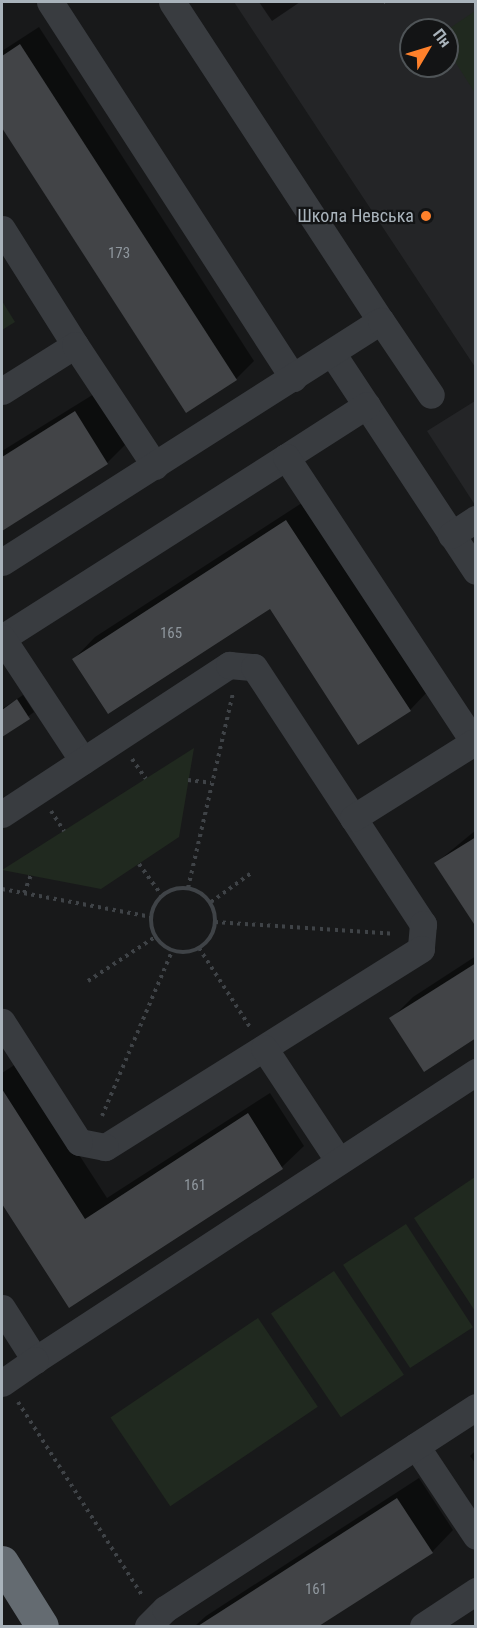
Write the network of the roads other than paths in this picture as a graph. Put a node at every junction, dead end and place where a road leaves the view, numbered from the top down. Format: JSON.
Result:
{"nodes":[{"id":1,"x":50,"y":2,"type":"edge"},
{"id":2,"x":172,"y":2,"type":"edge"},
{"id":3,"x":2,"y":229,"type":"edge"},
{"id":4,"x":381,"y":321,"type":"junction"},
{"id":5,"x":75,"y":345,"type":"junction"},
{"id":6,"x":332,"y":353,"type":"junction"},
{"id":7,"x":293,"y":378,"type":"junction"},
{"id":8,"x":2,"y":391,"type":"edge"},
{"id":9,"x":431,"y":395,"type":"dead end"},
{"id":10,"x":367,"y":405,"type":"junction"},
{"id":11,"x":286,"y":457,"type":"junction"},
{"id":12,"x":155,"y":466,"type":"junction"},
{"id":13,"x":476,"y":519,"type":"edge"},
{"id":14,"x":452,"y":535,"type":"junction"},
{"id":15,"x":2,"y":562,"type":"edge"},
{"id":16,"x":476,"y":571,"type":"edge"},
{"id":17,"x":2,"y":638,"type":"edge"},
{"id":18,"x":475,"y":743,"type":"edge"},
{"id":19,"x":83,"y":761,"type":"junction"},
{"id":20,"x":2,"y":814,"type":"edge"},
{"id":21,"x":353,"y":818,"type":"junction"},
{"id":22,"x":2,"y":1022,"type":"edge"},
{"id":23,"x":264,"y":1048,"type":"junction"},
{"id":24,"x":476,"y":1072,"type":"edge"},
{"id":25,"x":338,"y":1160,"type":"junction"},
{"id":26,"x":2,"y":1308,"type":"edge"},
{"id":27,"x":35,"y":1360,"type":"junction"},
{"id":28,"x":3,"y":1382,"type":"edge"},
{"id":29,"x":476,"y":1407,"type":"edge"},
{"id":30,"x":416,"y":1446,"type":"junction"},
{"id":31,"x":476,"y":1536,"type":"edge"},
{"id":32,"x":2,"y":1562,"type":"edge"},
{"id":33,"x":476,"y":1591,"type":"edge"},
{"id":34,"x":152,"y":1622,"type":"edge"},
{"id":35,"x":42,"y":1626,"type":"edge"},
{"id":36,"x":423,"y":1626,"type":"edge"}],
"edges":[{"from":1,"to":7,"type":"lane"},
{"from":2,"to":4,"type":"lane"},
{"from":3,"to":5,"type":"lane"},
{"from":4,"to":6,"type":"lane"},
{"from":4,"to":9,"type":"lane"},
{"from":5,"to":8,"type":"lane"},
{"from":5,"to":12,"type":"lane"},
{"from":6,"to":7,"type":"lane"},
{"from":6,"to":10,"type":"lane"},
{"from":7,"to":12,"type":"lane"},
{"from":10,"to":11,"type":"lane"},
{"from":10,"to":14,"type":"lane"},
{"from":11,"to":17,"type":"lane"},
{"from":11,"to":18,"type":"lane"},
{"from":12,"to":15,"type":"lane"},
{"from":13,"to":14,"type":"lane"},
{"from":14,"to":16,"type":"lane"},
{"from":17,"to":19,"type":"lane"},
{"from":18,"to":21,"type":"lane"},
{"from":19,"to":20,"type":"lane"},
{"from":19,"to":21,"type":"lane"},
{"from":21,"to":23,"type":"lane"},
{"from":22,"to":23,"type":"lane"},
{"from":23,"to":25,"type":"lane"},
{"from":24,"to":25,"type":"lane"},
{"from":25,"to":27,"type":"lane"},
{"from":26,"to":27,"type":"lane"},
{"from":27,"to":28,"type":"lane"},
{"from":29,"to":30,"type":"lane"},
{"from":30,"to":31,"type":"lane"},
{"from":30,"to":34,"type":"lane"},
{"from":32,"to":35,"type":"highway"},
{"from":33,"to":36,"type":"lane"}]}
